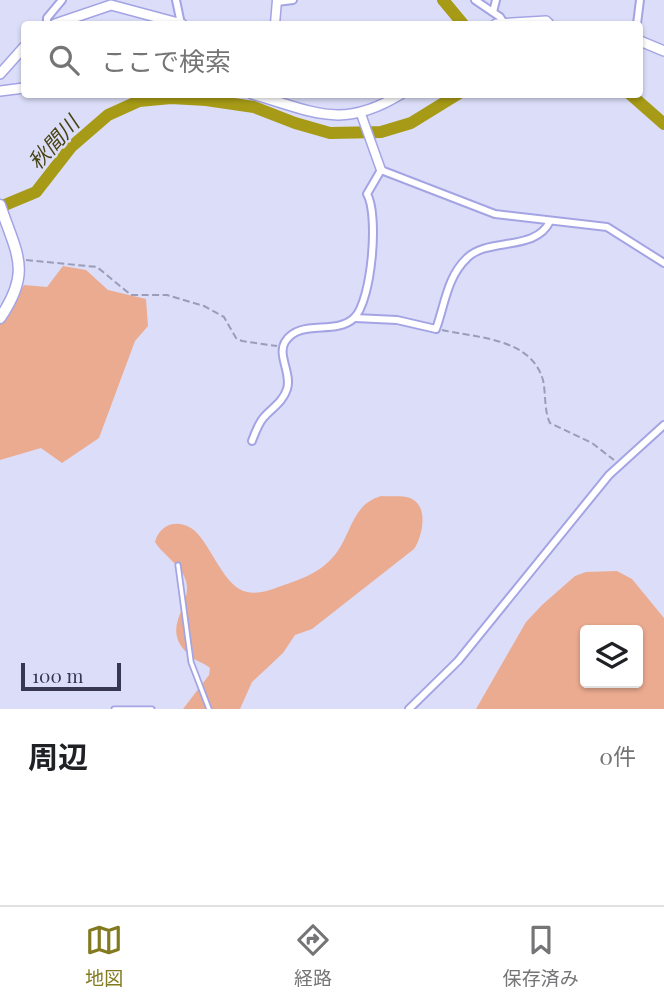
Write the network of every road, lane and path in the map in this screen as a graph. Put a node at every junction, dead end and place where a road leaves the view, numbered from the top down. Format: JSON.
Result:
{"nodes":[{"id":1,"x":62,"y":0,"type":"edge"},
{"id":2,"x":176,"y":0,"type":"edge"},
{"id":3,"x":293,"y":0,"type":"edge"},
{"id":4,"x":475,"y":0,"type":"edge"},
{"id":5,"x":496,"y":0,"type":"edge"},
{"id":6,"x":640,"y":0,"type":"edge"},
{"id":7,"x":277,"y":1,"type":"edge"},
{"id":8,"x":493,"y":12,"type":"junction"},
{"id":9,"x":47,"y":21,"type":"edge"},
{"id":10,"x":64,"y":21,"type":"edge"},
{"id":11,"x":171,"y":21,"type":"edge"},
{"id":12,"x":181,"y":21,"type":"edge"},
{"id":13,"x":275,"y":21,"type":"edge"},
{"id":14,"x":498,"y":21,"type":"edge"},
{"id":15,"x":637,"y":21,"type":"edge"},
{"id":16,"x":643,"y":43,"type":"edge"},
{"id":17,"x":21,"y":50,"type":"edge"},
{"id":18,"x":664,"y":51,"type":"edge"},
{"id":19,"x":0,"y":74,"type":"edge"},
{"id":20,"x":21,"y":88,"type":"edge"},
{"id":21,"x":0,"y":91,"type":"edge"},
{"id":22,"x":266,"y":98,"type":"edge"},
{"id":23,"x":395,"y":98,"type":"edge"},
{"id":24,"x":363,"y":119,"type":"junction"},
{"id":25,"x":381,"y":170,"type":"junction"},
{"id":26,"x":0,"y":205,"type":"edge"},
{"id":27,"x":550,"y":221,"type":"junction"},
{"id":28,"x":18,"y":258,"type":"junction"},
{"id":29,"x":664,"y":263,"type":"edge"},
{"id":30,"x":0,"y":318,"type":"edge"},
{"id":31,"x":355,"y":318,"type":"junction"},
{"id":32,"x":436,"y":328,"type":"junction"},
{"id":33,"x":283,"y":348,"type":"junction"},
{"id":34,"x":664,"y":425,"type":"edge"},
{"id":35,"x":252,"y":441,"type":"dead end"},
{"id":36,"x":618,"y":467,"type":"junction"},
{"id":37,"x":178,"y":565,"type":"dead end"},
{"id":38,"x":114,"y":709,"type":"edge"},
{"id":39,"x":152,"y":709,"type":"edge"},
{"id":40,"x":209,"y":709,"type":"edge"},
{"id":41,"x":409,"y":709,"type":"edge"}],
"edges":[{"from":1,"to":9,"type":"street"},
{"from":2,"to":12,"type":"street"},
{"from":3,"to":7,"type":"street"},
{"from":4,"to":8,"type":"street"},
{"from":5,"to":8,"type":"street"},
{"from":6,"to":15,"type":"street"},
{"from":7,"to":13,"type":"street"},
{"from":8,"to":14,"type":"street"},
{"from":10,"to":11,"type":"main road"},
{"from":16,"to":18,"type":"main road"},
{"from":17,"to":19,"type":"main road"},
{"from":20,"to":21,"type":"main road"},
{"from":22,"to":24,"type":"main road"},
{"from":23,"to":24,"type":"main road"},
{"from":24,"to":25,"type":"street"},
{"from":25,"to":27,"type":"street"},
{"from":25,"to":31,"type":"street"},
{"from":26,"to":28,"type":"main road"},
{"from":27,"to":29,"type":"street"},
{"from":27,"to":32,"type":"street"},
{"from":28,"to":30,"type":"main road"},
{"from":28,"to":33,"type":"path"},
{"from":31,"to":32,"type":"street"},
{"from":31,"to":33,"type":"street"},
{"from":32,"to":36,"type":"path"},
{"from":33,"to":35,"type":"street"},
{"from":34,"to":36,"type":"street"},
{"from":36,"to":41,"type":"street"},
{"from":37,"to":40,"type":"lane"},
{"from":38,"to":39,"type":"lane"}]}
